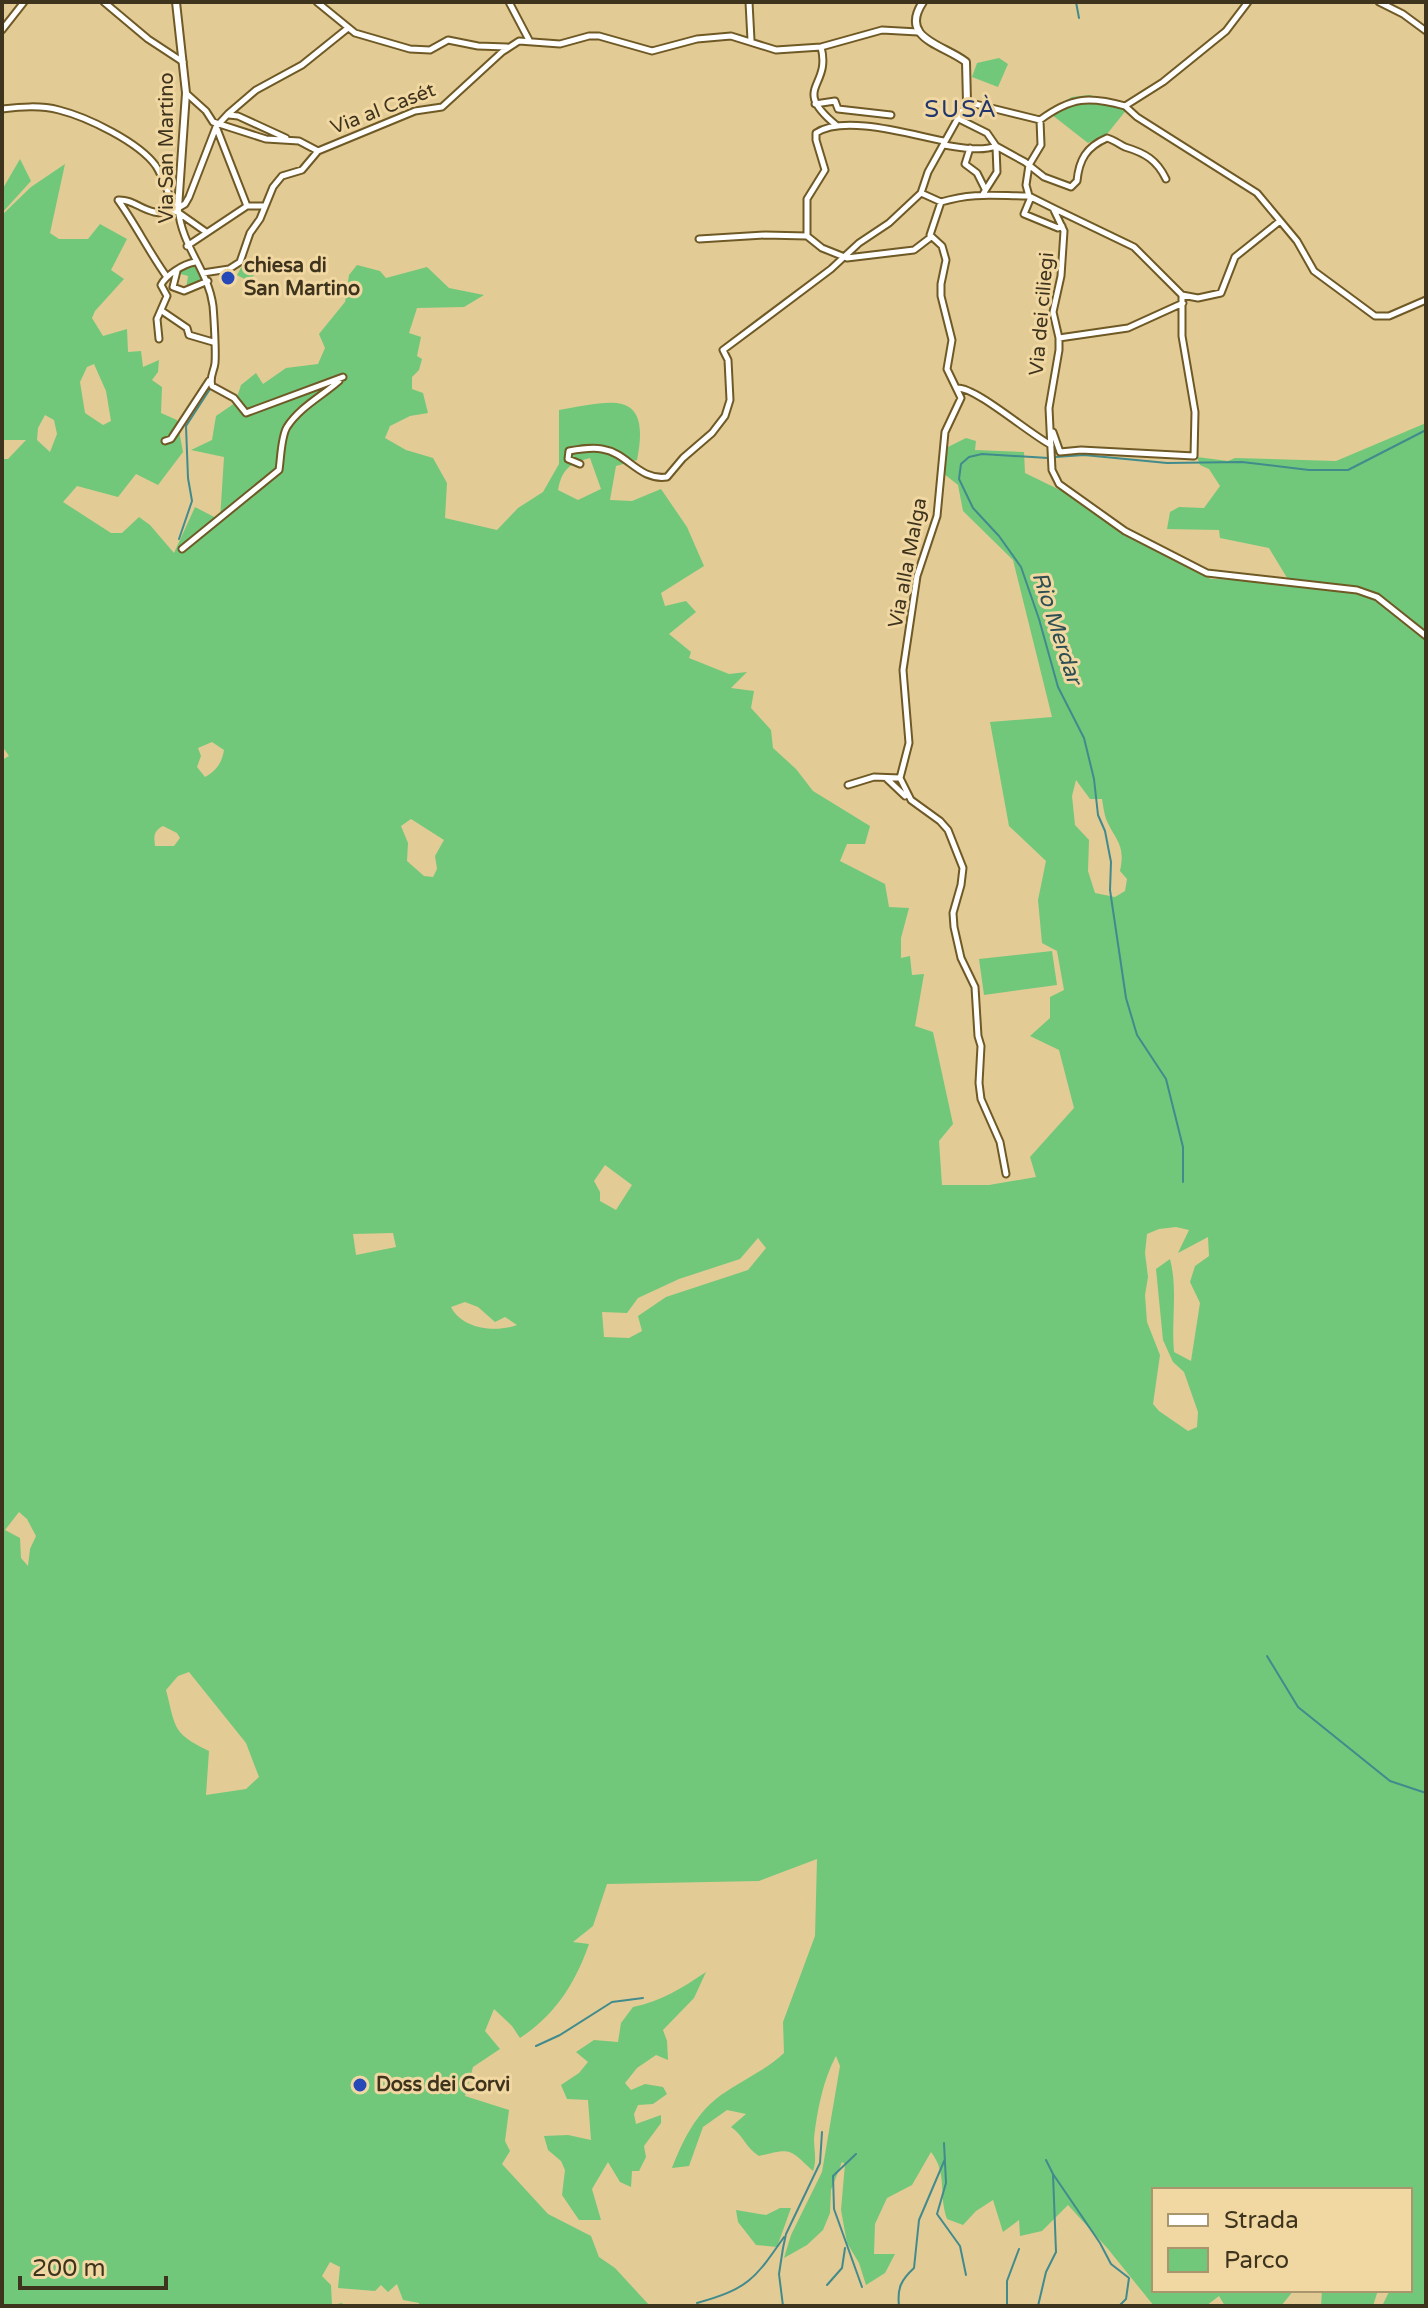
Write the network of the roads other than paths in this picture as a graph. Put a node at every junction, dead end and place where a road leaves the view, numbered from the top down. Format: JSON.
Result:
{"nodes":[{"id":1,"x":24,"y":2,"type":"edge"},
{"id":2,"x":104,"y":2,"type":"edge"},
{"id":3,"x":176,"y":2,"type":"edge"},
{"id":4,"x":317,"y":2,"type":"edge"},
{"id":5,"x":509,"y":2,"type":"edge"},
{"id":6,"x":749,"y":2,"type":"edge"},
{"id":7,"x":923,"y":2,"type":"edge"},
{"id":8,"x":1248,"y":2,"type":"edge"},
{"id":9,"x":1379,"y":2,"type":"edge"},
{"id":10,"x":348,"y":28,"type":"junction"},
{"id":11,"x":2,"y":30,"type":"edge"},
{"id":12,"x":1426,"y":31,"type":"edge"},
{"id":13,"x":918,"y":32,"type":"junction"},
{"id":14,"x":530,"y":41,"type":"junction"},
{"id":15,"x":751,"y":41,"type":"junction"},
{"id":16,"x":507,"y":47,"type":"junction"},
{"id":17,"x":821,"y":47,"type":"junction"},
{"id":18,"x":183,"y":63,"type":"junction"},
{"id":19,"x":186,"y":93,"type":"junction"},
{"id":20,"x":967,"y":102,"type":"junction"},
{"id":21,"x":815,"y":104,"type":"junction"},
{"id":22,"x":1125,"y":106,"type":"junction"},
{"id":23,"x":2,"y":109,"type":"edge"},
{"id":24,"x":228,"y":114,"type":"junction"},
{"id":25,"x":891,"y":115,"type":"dead end"},
{"id":26,"x":958,"y":117,"type":"junction"},
{"id":27,"x":1040,"y":120,"type":"junction"},
{"id":28,"x":218,"y":125,"type":"junction"},
{"id":29,"x":836,"y":125,"type":"junction"},
{"id":30,"x":290,"y":140,"type":"junction"},
{"id":31,"x":944,"y":143,"type":"junction"},
{"id":32,"x":996,"y":146,"type":"junction"},
{"id":33,"x":970,"y":148,"type":"junction"},
{"id":34,"x":318,"y":151,"type":"junction"},
{"id":35,"x":1029,"y":165,"type":"junction"},
{"id":36,"x":1166,"y":179,"type":"dead end"},
{"id":37,"x":984,"y":192,"type":"junction"},
{"id":38,"x":921,"y":193,"type":"junction"},
{"id":39,"x":1030,"y":196,"type":"junction"},
{"id":40,"x":941,"y":202,"type":"junction"},
{"id":41,"x":247,"y":206,"type":"junction"},
{"id":42,"x":264,"y":206,"type":"junction"},
{"id":43,"x":1053,"y":208,"type":"junction"},
{"id":44,"x":178,"y":211,"type":"junction"},
{"id":45,"x":1280,"y":221,"type":"junction"},
{"id":46,"x":1062,"y":226,"type":"junction"},
{"id":47,"x":206,"y":232,"type":"junction"},
{"id":48,"x":807,"y":236,"type":"junction"},
{"id":49,"x":931,"y":237,"type":"junction"},
{"id":50,"x":699,"y":239,"type":"dead end"},
{"id":51,"x":187,"y":246,"type":"junction"},
{"id":52,"x":843,"y":257,"type":"junction"},
{"id":53,"x":195,"y":262,"type":"junction"},
{"id":54,"x":177,"y":271,"type":"junction"},
{"id":55,"x":203,"y":273,"type":"junction"},
{"id":56,"x":167,"y":277,"type":"junction"},
{"id":57,"x":208,"y":281,"type":"junction"},
{"id":58,"x":1182,"y":299,"type":"junction"},
{"id":59,"x":1426,"y":300,"type":"edge"},
{"id":60,"x":162,"y":311,"type":"junction"},
{"id":61,"x":1059,"y":338,"type":"junction"},
{"id":62,"x":159,"y":339,"type":"dead end"},
{"id":63,"x":213,"y":342,"type":"junction"},
{"id":64,"x":210,"y":380,"type":"junction"},
{"id":65,"x":957,"y":388,"type":"junction"},
{"id":66,"x":1051,"y":430,"type":"junction"},
{"id":67,"x":1040,"y":439,"type":"junction"},
{"id":68,"x":165,"y":441,"type":"dead end"},
{"id":69,"x":1051,"y":445,"type":"junction"},
{"id":70,"x":580,"y":464,"type":"dead end"},
{"id":71,"x":182,"y":549,"type":"dead end"},
{"id":72,"x":1426,"y":636,"type":"edge"},
{"id":73,"x":885,"y":778,"type":"junction"},
{"id":74,"x":900,"y":778,"type":"junction"},
{"id":75,"x":848,"y":785,"type":"dead end"},
{"id":76,"x":911,"y":800,"type":"junction"},
{"id":77,"x":1006,"y":1174,"type":"dead end"}],
"edges":[{"from":1,"to":11,"type":"street"},
{"from":2,"to":18,"type":"street"},
{"from":3,"to":18,"type":"street","name":"Via San Martino"},
{"from":4,"to":10,"type":"street"},
{"from":5,"to":14,"type":"street"},
{"from":6,"to":15,"type":"street"},
{"from":7,"to":13,"type":"street"},
{"from":8,"to":22,"type":"street"},
{"from":9,"to":12,"type":"street"},
{"from":10,"to":16,"type":"street"},
{"from":10,"to":24,"type":"street"},
{"from":13,"to":17,"type":"street"},
{"from":13,"to":20,"type":"street"},
{"from":14,"to":15,"type":"street"},
{"from":14,"to":16,"type":"street"},
{"from":15,"to":17,"type":"street"},
{"from":16,"to":34,"type":"street","name":"Via al Casét"},
{"from":17,"to":21,"type":"street"},
{"from":18,"to":19,"type":"street","name":"Via San Martino"},
{"from":19,"to":28,"type":"street"},
{"from":19,"to":44,"type":"street","name":"Via San Martino"},
{"from":20,"to":26,"type":"street"},
{"from":20,"to":27,"type":"street"},
{"from":21,"to":25,"type":"street"},
{"from":21,"to":29,"type":"street"},
{"from":22,"to":27,"type":"street"},
{"from":22,"to":45,"type":"street"},
{"from":23,"to":44,"type":"street"},
{"from":24,"to":28,"type":"street"},
{"from":24,"to":30,"type":"street"},
{"from":26,"to":31,"type":"street"},
{"from":26,"to":32,"type":"street"},
{"from":27,"to":35,"type":"street"},
{"from":28,"to":30,"type":"street"},
{"from":28,"to":41,"type":"street"},
{"from":28,"to":44,"type":"street"},
{"from":29,"to":31,"type":"street"},
{"from":29,"to":48,"type":"street"},
{"from":30,"to":34,"type":"street"},
{"from":31,"to":33,"type":"street"},
{"from":31,"to":38,"type":"street"},
{"from":32,"to":33,"type":"street"},
{"from":32,"to":35,"type":"street"},
{"from":32,"to":37,"type":"street"},
{"from":33,"to":37,"type":"street"},
{"from":34,"to":42,"type":"street","name":"Via al Casét"},
{"from":35,"to":36,"type":"street"},
{"from":35,"to":39,"type":"street"},
{"from":37,"to":39,"type":"street"},
{"from":37,"to":40,"type":"street"},
{"from":38,"to":40,"type":"street"},
{"from":38,"to":52,"type":"street"},
{"from":39,"to":43,"type":"street"},
{"from":39,"to":46,"type":"street","name":"Via dei ciliegi"},
{"from":40,"to":49,"type":"street"},
{"from":41,"to":42,"type":"street"},
{"from":41,"to":47,"type":"street"},
{"from":42,"to":55,"type":"street","name":"Via al Casét"},
{"from":43,"to":46,"type":"street","name":"Via dei ciliegi"},
{"from":43,"to":58,"type":"street"},
{"from":44,"to":47,"type":"street"},
{"from":44,"to":51,"type":"street","name":"Via San Martino"},
{"from":44,"to":56,"type":"street"},
{"from":45,"to":58,"type":"street"},
{"from":45,"to":59,"type":"street"},
{"from":46,"to":61,"type":"street","name":"Via dei ciliegi"},
{"from":47,"to":51,"type":"street"},
{"from":48,"to":50,"type":"street"},
{"from":48,"to":52,"type":"street"},
{"from":49,"to":52,"type":"street"},
{"from":49,"to":65,"type":"street","name":"Via alla Malga"},
{"from":51,"to":53,"type":"street","name":"Via San Martino"},
{"from":52,"to":70,"type":"street"},
{"from":53,"to":54,"type":"street"},
{"from":53,"to":55,"type":"street","name":"Via San Martino"},
{"from":54,"to":56,"type":"street"},
{"from":54,"to":57,"type":"street"},
{"from":55,"to":57,"type":"street","name":"Via San Martino"},
{"from":56,"to":60,"type":"street"},
{"from":57,"to":63,"type":"street"},
{"from":58,"to":61,"type":"street"},
{"from":58,"to":66,"type":"street"},
{"from":60,"to":62,"type":"street"},
{"from":60,"to":63,"type":"street"},
{"from":61,"to":66,"type":"street","name":"Via dei ciliegi"},
{"from":63,"to":64,"type":"street"},
{"from":64,"to":68,"type":"street"},
{"from":64,"to":71,"type":"street"},
{"from":65,"to":67,"type":"street"},
{"from":65,"to":74,"type":"street","name":"Via alla Malga"},
{"from":66,"to":67,"type":"street"},
{"from":66,"to":69,"type":"street","name":"Via dei ciliegi"},
{"from":67,"to":69,"type":"street"},
{"from":69,"to":72,"type":"street","name":"Via dei ciliegi"},
{"from":73,"to":74,"type":"street"},
{"from":73,"to":75,"type":"street"},
{"from":73,"to":76,"type":"street"},
{"from":74,"to":76,"type":"street"},
{"from":76,"to":77,"type":"street"}]}
